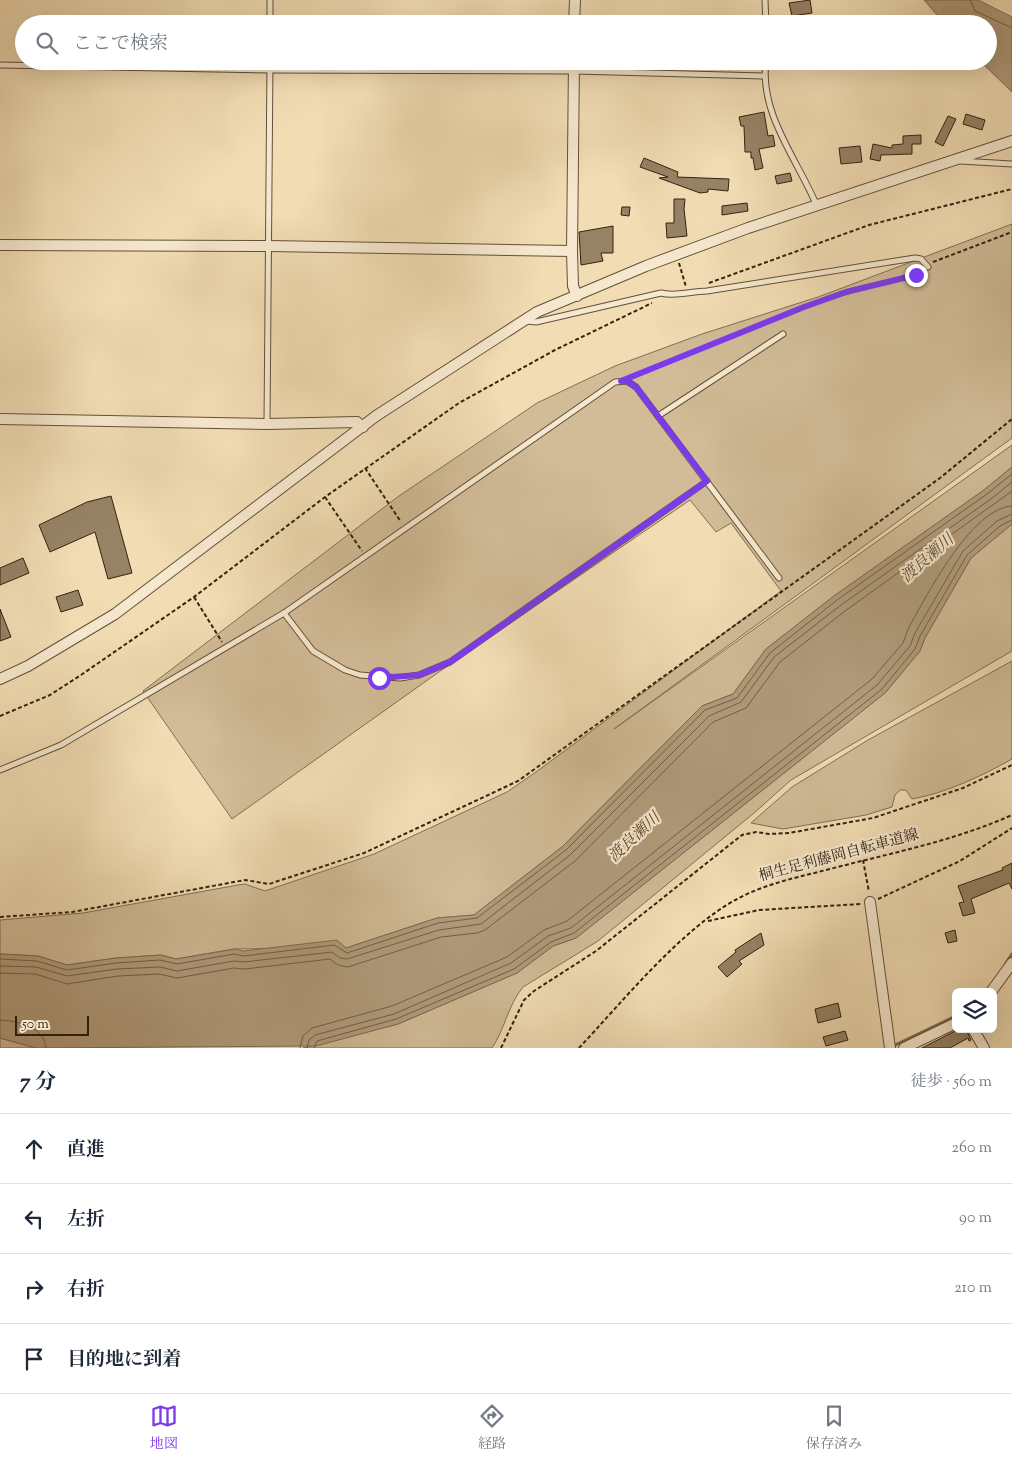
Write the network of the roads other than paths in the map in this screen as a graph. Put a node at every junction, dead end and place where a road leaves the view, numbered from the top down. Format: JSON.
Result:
{"nodes":[{"id":1,"x":270,"y":0,"type":"edge"},
{"id":2,"x":574,"y":0,"type":"edge"},
{"id":3,"x":766,"y":0,"type":"edge"},
{"id":4,"x":270,"y":15,"type":"edge"},
{"id":5,"x":574,"y":15,"type":"edge"},
{"id":6,"x":766,"y":15,"type":"edge"},
{"id":7,"x":0,"y":65,"type":"edge"},
{"id":8,"x":15,"y":65,"type":"edge"},
{"id":9,"x":270,"y":70,"type":"edge"},
{"id":10,"x":574,"y":70,"type":"edge"},
{"id":11,"x":650,"y":70,"type":"edge"},
{"id":12,"x":765,"y":70,"type":"edge"},
{"id":13,"x":764,"y":76,"type":"junction"},
{"id":14,"x":1012,"y":141,"type":"edge"},
{"id":15,"x":952,"y":161,"type":"junction"},
{"id":16,"x":1012,"y":164,"type":"edge"},
{"id":17,"x":816,"y":204,"type":"junction"},
{"id":18,"x":0,"y":245,"type":"edge"},
{"id":19,"x":268,"y":246,"type":"junction"},
{"id":20,"x":572,"y":251,"type":"junction"},
{"id":21,"x":928,"y":267,"type":"road end"},
{"id":22,"x":577,"y":296,"type":"junction"},
{"id":23,"x":521,"y":321,"type":"junction"},
{"id":24,"x":783,"y":334,"type":"dead end"},
{"id":25,"x":658,"y":416,"type":"junction"},
{"id":26,"x":0,"y":420,"type":"edge"},
{"id":27,"x":267,"y":424,"type":"junction"},
{"id":28,"x":363,"y":427,"type":"junction"},
{"id":29,"x":707,"y":481,"type":"junction"},
{"id":30,"x":780,"y":578,"type":"dead end"},
{"id":31,"x":284,"y":613,"type":"junction"},
{"id":32,"x":0,"y":679,"type":"edge"},
{"id":33,"x":0,"y":770,"type":"edge"},
{"id":34,"x":870,"y":902,"type":"road end"},
{"id":35,"x":1012,"y":963,"type":"edge"},
{"id":36,"x":994,"y":988,"type":"edge"},
{"id":37,"x":952,"y":1025,"type":"edge"},
{"id":38,"x":975,"y":1033,"type":"edge"},
{"id":39,"x":890,"y":1048,"type":"edge"},
{"id":40,"x":904,"y":1048,"type":"edge"},
{"id":41,"x":984,"y":1048,"type":"edge"}],
"edges":[{"from":1,"to":4,"type":"lane"},
{"from":2,"to":5,"type":"street"},
{"from":3,"to":6,"type":"lane"},
{"from":7,"to":8,"type":"lane"},
{"from":9,"to":19,"type":"lane"},
{"from":10,"to":20,"type":"street"},
{"from":11,"to":13,"type":"lane"},
{"from":12,"to":13,"type":"lane"},
{"from":13,"to":17,"type":"lane"},
{"from":14,"to":15,"type":"street"},
{"from":15,"to":16,"type":"lane"},
{"from":15,"to":17,"type":"street"},
{"from":17,"to":22,"type":"street"},
{"from":18,"to":19,"type":"street"},
{"from":19,"to":20,"type":"street"},
{"from":19,"to":27,"type":"lane"},
{"from":20,"to":22,"type":"street"},
{"from":21,"to":23,"type":"lane"},
{"from":22,"to":23,"type":"street"},
{"from":23,"to":28,"type":"street"},
{"from":24,"to":25,"type":"lane"},
{"from":25,"to":29,"type":"lane"},
{"from":25,"to":31,"type":"lane"},
{"from":26,"to":27,"type":"street"},
{"from":27,"to":28,"type":"street"},
{"from":28,"to":32,"type":"street"},
{"from":29,"to":30,"type":"lane"},
{"from":29,"to":31,"type":"lane"},
{"from":31,"to":33,"type":"lane"},
{"from":34,"to":39,"type":"street"},
{"from":35,"to":36,"type":"street"},
{"from":37,"to":40,"type":"street"},
{"from":38,"to":41,"type":"street"}]}
